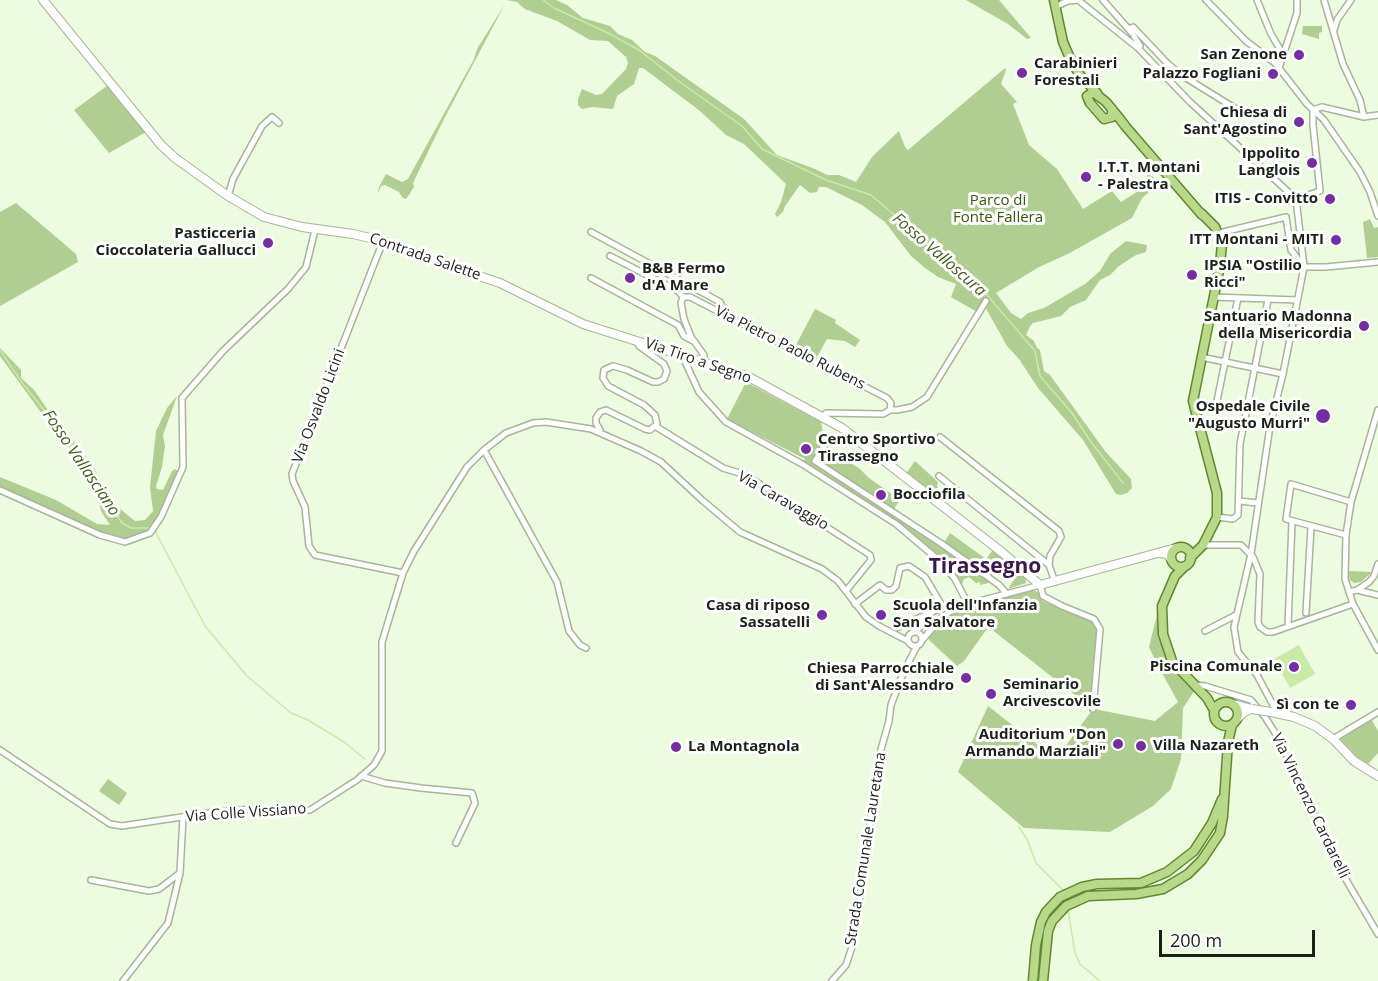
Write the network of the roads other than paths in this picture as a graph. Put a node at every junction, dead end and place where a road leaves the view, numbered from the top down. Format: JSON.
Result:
{"nodes":[{"id":1,"x":43,"y":0,"type":"edge"},
{"id":2,"x":1078,"y":0,"type":"edge"},
{"id":3,"x":1086,"y":0,"type":"edge"},
{"id":4,"x":1103,"y":0,"type":"edge"},
{"id":5,"x":1206,"y":0,"type":"edge"},
{"id":6,"x":1257,"y":0,"type":"edge"},
{"id":7,"x":1297,"y":0,"type":"edge"},
{"id":8,"x":1303,"y":0,"type":"edge"},
{"id":9,"x":1324,"y":0,"type":"edge"},
{"id":10,"x":1350,"y":0,"type":"edge"},
{"id":11,"x":1056,"y":2,"type":"edge"},
{"id":12,"x":1093,"y":12,"type":"junction"},
{"id":13,"x":1333,"y":31,"type":"junction"},
{"id":14,"x":1132,"y":33,"type":"junction"},
{"id":15,"x":1138,"y":48,"type":"junction"},
{"id":16,"x":1284,"y":56,"type":"junction"},
{"id":17,"x":1279,"y":68,"type":"junction"},
{"id":18,"x":1079,"y":74,"type":"junction"},
{"id":19,"x":1097,"y":93,"type":"junction"},
{"id":20,"x":1087,"y":96,"type":"junction"},
{"id":21,"x":1112,"y":109,"type":"junction"},
{"id":22,"x":1313,"y":111,"type":"junction"},
{"id":23,"x":1241,"y":112,"type":"dead end"},
{"id":24,"x":1378,"y":115,"type":"edge"},
{"id":25,"x":1364,"y":117,"type":"junction"},
{"id":26,"x":1104,"y":119,"type":"junction"},
{"id":27,"x":279,"y":123,"type":"dead end"},
{"id":28,"x":1125,"y":127,"type":"junction"},
{"id":29,"x":228,"y":195,"type":"junction"},
{"id":30,"x":1296,"y":199,"type":"junction"},
{"id":31,"x":1201,"y":213,"type":"junction"},
{"id":32,"x":1378,"y":216,"type":"edge"},
{"id":33,"x":315,"y":230,"type":"junction"},
{"id":34,"x":591,"y":232,"type":"dead end"},
{"id":35,"x":1219,"y":233,"type":"junction"},
{"id":36,"x":383,"y":241,"type":"junction"},
{"id":37,"x":610,"y":256,"type":"dead end"},
{"id":38,"x":1378,"y":262,"type":"edge"},
{"id":39,"x":1304,"y":267,"type":"junction"},
{"id":40,"x":591,"y":278,"type":"dead end"},
{"id":41,"x":1216,"y":281,"type":"junction"},
{"id":42,"x":683,"y":297,"type":"junction"},
{"id":43,"x":1213,"y":297,"type":"junction"},
{"id":44,"x":1238,"y":298,"type":"junction"},
{"id":45,"x":1268,"y":300,"type":"junction"},
{"id":46,"x":1297,"y":300,"type":"junction"},
{"id":47,"x":986,"y":301,"type":"dead end"},
{"id":48,"x":722,"y":313,"type":"junction"},
{"id":49,"x":636,"y":340,"type":"junction"},
{"id":50,"x":695,"y":342,"type":"junction"},
{"id":51,"x":683,"y":357,"type":"junction"},
{"id":52,"x":1201,"y":357,"type":"junction"},
{"id":53,"x":1225,"y":361,"type":"junction"},
{"id":54,"x":704,"y":363,"type":"junction"},
{"id":55,"x":1255,"y":368,"type":"junction"},
{"id":56,"x":1283,"y":374,"type":"junction"},
{"id":57,"x":1217,"y":401,"type":"dead end"},
{"id":58,"x":890,"y":410,"type":"junction"},
{"id":59,"x":1378,"y":410,"type":"edge"},
{"id":60,"x":823,"y":417,"type":"junction"},
{"id":61,"x":1244,"y":425,"type":"junction"},
{"id":62,"x":655,"y":426,"type":"junction"},
{"id":63,"x":1199,"y":427,"type":"junction"},
{"id":64,"x":601,"y":432,"type":"junction"},
{"id":65,"x":940,"y":436,"type":"dead end"},
{"id":66,"x":826,"y":443,"type":"dead end"},
{"id":67,"x":484,"y":450,"type":"junction"},
{"id":68,"x":939,"y":476,"type":"dead end"},
{"id":69,"x":0,"y":490,"type":"edge"},
{"id":70,"x":1239,"y":501,"type":"junction"},
{"id":71,"x":1351,"y":502,"type":"junction"},
{"id":72,"x":1258,"y":503,"type":"junction"},
{"id":73,"x":1217,"y":517,"type":"junction"},
{"id":74,"x":1289,"y":520,"type":"junction"},
{"id":75,"x":1311,"y":527,"type":"junction"},
{"id":76,"x":1346,"y":534,"type":"junction"},
{"id":77,"x":1207,"y":536,"type":"junction"},
{"id":78,"x":1253,"y":537,"type":"junction"},
{"id":79,"x":1203,"y":545,"type":"junction"},
{"id":80,"x":1241,"y":545,"type":"junction"},
{"id":81,"x":1176,"y":548,"type":"junction"},
{"id":82,"x":1158,"y":553,"type":"junction"},
{"id":83,"x":1251,"y":554,"type":"junction"},
{"id":84,"x":1187,"y":558,"type":"junction"},
{"id":85,"x":1172,"y":561,"type":"junction"},
{"id":86,"x":1378,"y":564,"type":"edge"},
{"id":87,"x":1049,"y":565,"type":"junction"},
{"id":88,"x":403,"y":573,"type":"junction"},
{"id":89,"x":1175,"y":576,"type":"junction"},
{"id":90,"x":1055,"y":582,"type":"junction"},
{"id":91,"x":1040,"y":585,"type":"junction"},
{"id":92,"x":1357,"y":590,"type":"junction"},
{"id":93,"x":846,"y":591,"type":"junction"},
{"id":94,"x":1349,"y":592,"type":"junction"},
{"id":95,"x":1007,"y":594,"type":"junction"},
{"id":96,"x":1378,"y":596,"type":"edge"},
{"id":97,"x":855,"y":604,"type":"junction"},
{"id":98,"x":968,"y":604,"type":"junction"},
{"id":99,"x":1353,"y":604,"type":"junction"},
{"id":100,"x":1306,"y":613,"type":"dead end"},
{"id":101,"x":1236,"y":615,"type":"junction"},
{"id":102,"x":921,"y":617,"type":"junction"},
{"id":103,"x":1288,"y":626,"type":"junction"},
{"id":104,"x":897,"y":631,"type":"junction"},
{"id":105,"x":1205,"y":631,"type":"dead end"},
{"id":106,"x":920,"y":635,"type":"junction"},
{"id":107,"x":909,"y":638,"type":"junction"},
{"id":108,"x":917,"y":646,"type":"junction"},
{"id":109,"x":586,"y":648,"type":"dead end"},
{"id":110,"x":1378,"y":650,"type":"edge"},
{"id":111,"x":1193,"y":684,"type":"junction"},
{"id":112,"x":1207,"y":698,"type":"junction"},
{"id":113,"x":1221,"y":702,"type":"junction"},
{"id":114,"x":1233,"y":704,"type":"junction"},
{"id":115,"x":1094,"y":709,"type":"dead end"},
{"id":116,"x":1252,"y":709,"type":"junction"},
{"id":117,"x":1214,"y":710,"type":"junction"},
{"id":118,"x":1376,"y":713,"type":"edge"},
{"id":119,"x":1271,"y":714,"type":"junction"},
{"id":120,"x":1235,"y":721,"type":"junction"},
{"id":121,"x":1222,"y":726,"type":"junction"},
{"id":122,"x":1333,"y":739,"type":"junction"},
{"id":123,"x":1228,"y":742,"type":"junction"},
{"id":124,"x":0,"y":750,"type":"edge"},
{"id":125,"x":361,"y":776,"type":"junction"},
{"id":126,"x":1378,"y":776,"type":"edge"},
{"id":127,"x":1224,"y":794,"type":"junction"},
{"id":128,"x":183,"y":817,"type":"junction"},
{"id":129,"x":456,"y":843,"type":"dead end"},
{"id":130,"x":180,"y":873,"type":"junction"},
{"id":131,"x":91,"y":880,"type":"dead end"},
{"id":132,"x":1378,"y":934,"type":"edge"},
{"id":133,"x":123,"y":981,"type":"edge"},
{"id":134,"x":832,"y":981,"type":"edge"},
{"id":135,"x":1033,"y":981,"type":"edge"},
{"id":136,"x":1043,"y":981,"type":"edge"}],
"edges":[{"from":1,"to":29,"type":"main road","name":"Contrada Salette"},
{"from":2,"to":11,"type":"street"},
{"from":2,"to":12,"type":"street"},
{"from":3,"to":12,"type":"street"},
{"from":4,"to":14,"type":"street"},
{"from":5,"to":17,"type":"street"},
{"from":6,"to":16,"type":"street"},
{"from":7,"to":8,"type":"street"},
{"from":7,"to":16,"type":"street"},
{"from":9,"to":13,"type":"street"},
{"from":10,"to":13,"type":"street"},
{"from":11,"to":18,"type":"main road"},
{"from":12,"to":15,"type":"street"},
{"from":13,"to":25,"type":"street"},
{"from":14,"to":15,"type":"street"},
{"from":14,"to":23,"type":"street"},
{"from":15,"to":30,"type":"street"},
{"from":16,"to":17,"type":"street"},
{"from":17,"to":22,"type":"street"},
{"from":18,"to":19,"type":"main road"},
{"from":18,"to":20,"type":"main road"},
{"from":19,"to":20,"type":"main road"},
{"from":19,"to":21,"type":"main road"},
{"from":20,"to":26,"type":"main road"},
{"from":21,"to":26,"type":"main road"},
{"from":21,"to":28,"type":"main road"},
{"from":22,"to":25,"type":"street"},
{"from":22,"to":30,"type":"street"},
{"from":22,"to":32,"type":"street"},
{"from":24,"to":25,"type":"street"},
{"from":26,"to":28,"type":"main road"},
{"from":27,"to":29,"type":"street"},
{"from":28,"to":31,"type":"main road"},
{"from":29,"to":33,"type":"main road","name":"Contrada Salette"},
{"from":30,"to":39,"type":"street"},
{"from":31,"to":35,"type":"main road"},
{"from":31,"to":41,"type":"main road"},
{"from":33,"to":36,"type":"main road","name":"Contrada Salette"},
{"from":33,"to":69,"type":"street"},
{"from":34,"to":48,"type":"street"},
{"from":35,"to":39,"type":"street"},
{"from":35,"to":41,"type":"main road"},
{"from":36,"to":49,"type":"main road","name":"Contrada Salette"},
{"from":36,"to":88,"type":"street","name":"Via Osvaldo Licini"},
{"from":37,"to":42,"type":"street","name":"Via Pietro Paolo Rubens"},
{"from":38,"to":39,"type":"street"},
{"from":39,"to":46,"type":"street"},
{"from":40,"to":50,"type":"street"},
{"from":41,"to":43,"type":"main road"},
{"from":42,"to":48,"type":"street","name":"Via Pietro Paolo Rubens"},
{"from":42,"to":50,"type":"street"},
{"from":43,"to":44,"type":"street"},
{"from":43,"to":52,"type":"main road"},
{"from":44,"to":45,"type":"street"},
{"from":44,"to":53,"type":"street"},
{"from":45,"to":46,"type":"street"},
{"from":45,"to":55,"type":"street"},
{"from":46,"to":56,"type":"street"},
{"from":47,"to":58,"type":"street"},
{"from":48,"to":58,"type":"street","name":"Via Pietro Paolo Rubens"},
{"from":49,"to":51,"type":"main road","name":"Via Tiro a Segno"},
{"from":49,"to":62,"type":"street"},
{"from":50,"to":54,"type":"street"},
{"from":51,"to":54,"type":"main road","name":"Via Tiro a Segno"},
{"from":51,"to":98,"type":"street"},
{"from":52,"to":53,"type":"street"},
{"from":52,"to":63,"type":"main road"},
{"from":53,"to":55,"type":"street"},
{"from":53,"to":57,"type":"street"},
{"from":54,"to":60,"type":"main road","name":"Via Tiro a Segno"},
{"from":55,"to":56,"type":"street"},
{"from":55,"to":61,"type":"street"},
{"from":56,"to":72,"type":"street"},
{"from":58,"to":60,"type":"street","name":"Via Pietro Paolo Rubens"},
{"from":59,"to":71,"type":"street"},
{"from":60,"to":91,"type":"main road","name":"Via Tiro a Segno"},
{"from":61,"to":63,"type":"street"},
{"from":61,"to":70,"type":"street"},
{"from":62,"to":64,"type":"street"},
{"from":62,"to":93,"type":"street","name":"Via Caravaggio"},
{"from":63,"to":73,"type":"main road"},
{"from":64,"to":67,"type":"street","name":"Via Colle Vissiano"},
{"from":64,"to":93,"type":"street","name":"Via Colle Vissiano"},
{"from":65,"to":87,"type":"street"},
{"from":66,"to":95,"type":"street"},
{"from":67,"to":88,"type":"street","name":"Via Colle Vissiano"},
{"from":67,"to":109,"type":"street"},
{"from":68,"to":87,"type":"street"},
{"from":70,"to":72,"type":"street"},
{"from":70,"to":73,"type":"street"},
{"from":71,"to":74,"type":"street"},
{"from":71,"to":76,"type":"street"},
{"from":72,"to":78,"type":"street"},
{"from":73,"to":77,"type":"main road"},
{"from":74,"to":75,"type":"street"},
{"from":74,"to":103,"type":"street"},
{"from":75,"to":76,"type":"street"},
{"from":75,"to":100,"type":"street"},
{"from":76,"to":94,"type":"street"},
{"from":77,"to":79,"type":"main road"},
{"from":77,"to":84,"type":"main road"},
{"from":78,"to":80,"type":"street"},
{"from":78,"to":83,"type":"street"},
{"from":79,"to":80,"type":"street"},
{"from":79,"to":84,"type":"main road"},
{"from":80,"to":83,"type":"street"},
{"from":81,"to":82,"type":"main road"},
{"from":81,"to":84,"type":"main road"},
{"from":81,"to":85,"type":"main road"},
{"from":82,"to":85,"type":"main road"},
{"from":82,"to":90,"type":"main road"},
{"from":83,"to":101,"type":"street"},
{"from":83,"to":103,"type":"street"},
{"from":84,"to":85,"type":"main road"},
{"from":84,"to":89,"type":"main road"},
{"from":85,"to":89,"type":"main road"},
{"from":86,"to":92,"type":"street"},
{"from":87,"to":90,"type":"street"},
{"from":88,"to":125,"type":"street","name":"Via Colle Vissiano"},
{"from":89,"to":111,"type":"main road"},
{"from":90,"to":91,"type":"main road"},
{"from":91,"to":95,"type":"street"},
{"from":91,"to":115,"type":"street"},
{"from":92,"to":94,"type":"street"},
{"from":92,"to":96,"type":"street"},
{"from":93,"to":97,"type":"street","name":"Via Colle Vissiano"},
{"from":94,"to":99,"type":"street"},
{"from":95,"to":98,"type":"street"},
{"from":97,"to":102,"type":"street"},
{"from":97,"to":104,"type":"street","name":"Via Colle Vissiano"},
{"from":98,"to":106,"type":"street"},
{"from":99,"to":103,"type":"street"},
{"from":99,"to":110,"type":"street"},
{"from":101,"to":105,"type":"street"},
{"from":101,"to":119,"type":"street"},
{"from":102,"to":104,"type":"street"},
{"from":102,"to":106,"type":"street"},
{"from":104,"to":107,"type":"street","name":"Via Colle Vissiano"},
{"from":106,"to":107,"type":"street"},
{"from":106,"to":108,"type":"street","name":"Strada Comunale Lauretana"},
{"from":107,"to":108,"type":"street","name":"Via Colle Vissiano"},
{"from":108,"to":134,"type":"street","name":"Strada Comunale Lauretana"},
{"from":111,"to":112,"type":"main road"},
{"from":111,"to":119,"type":"street","name":"Via Vincenzo Cardarelli"},
{"from":112,"to":113,"type":"main road"},
{"from":112,"to":117,"type":"main road"},
{"from":113,"to":114,"type":"main road"},
{"from":113,"to":117,"type":"main road"},
{"from":114,"to":116,"type":"main road"},
{"from":114,"to":120,"type":"main road"},
{"from":116,"to":119,"type":"main road","bridge":true},
{"from":116,"to":120,"type":"main road"},
{"from":117,"to":121,"type":"main road"},
{"from":118,"to":122,"type":"street"},
{"from":119,"to":122,"type":"main road"},
{"from":119,"to":132,"type":"street","name":"Via Vincenzo Cardarelli"},
{"from":120,"to":121,"type":"main road"},
{"from":120,"to":123,"type":"main road"},
{"from":121,"to":123,"type":"main road"},
{"from":122,"to":126,"type":"main road"},
{"from":123,"to":127,"type":"main road"},
{"from":124,"to":128,"type":"street","name":"Via Colle Vissiano"},
{"from":125,"to":128,"type":"street","name":"Via Colle Vissiano"},
{"from":125,"to":129,"type":"street"},
{"from":127,"to":135,"type":"main road"},
{"from":127,"to":136,"type":"main road"},
{"from":128,"to":130,"type":"street"},
{"from":130,"to":131,"type":"street"},
{"from":130,"to":133,"type":"street"}]}
